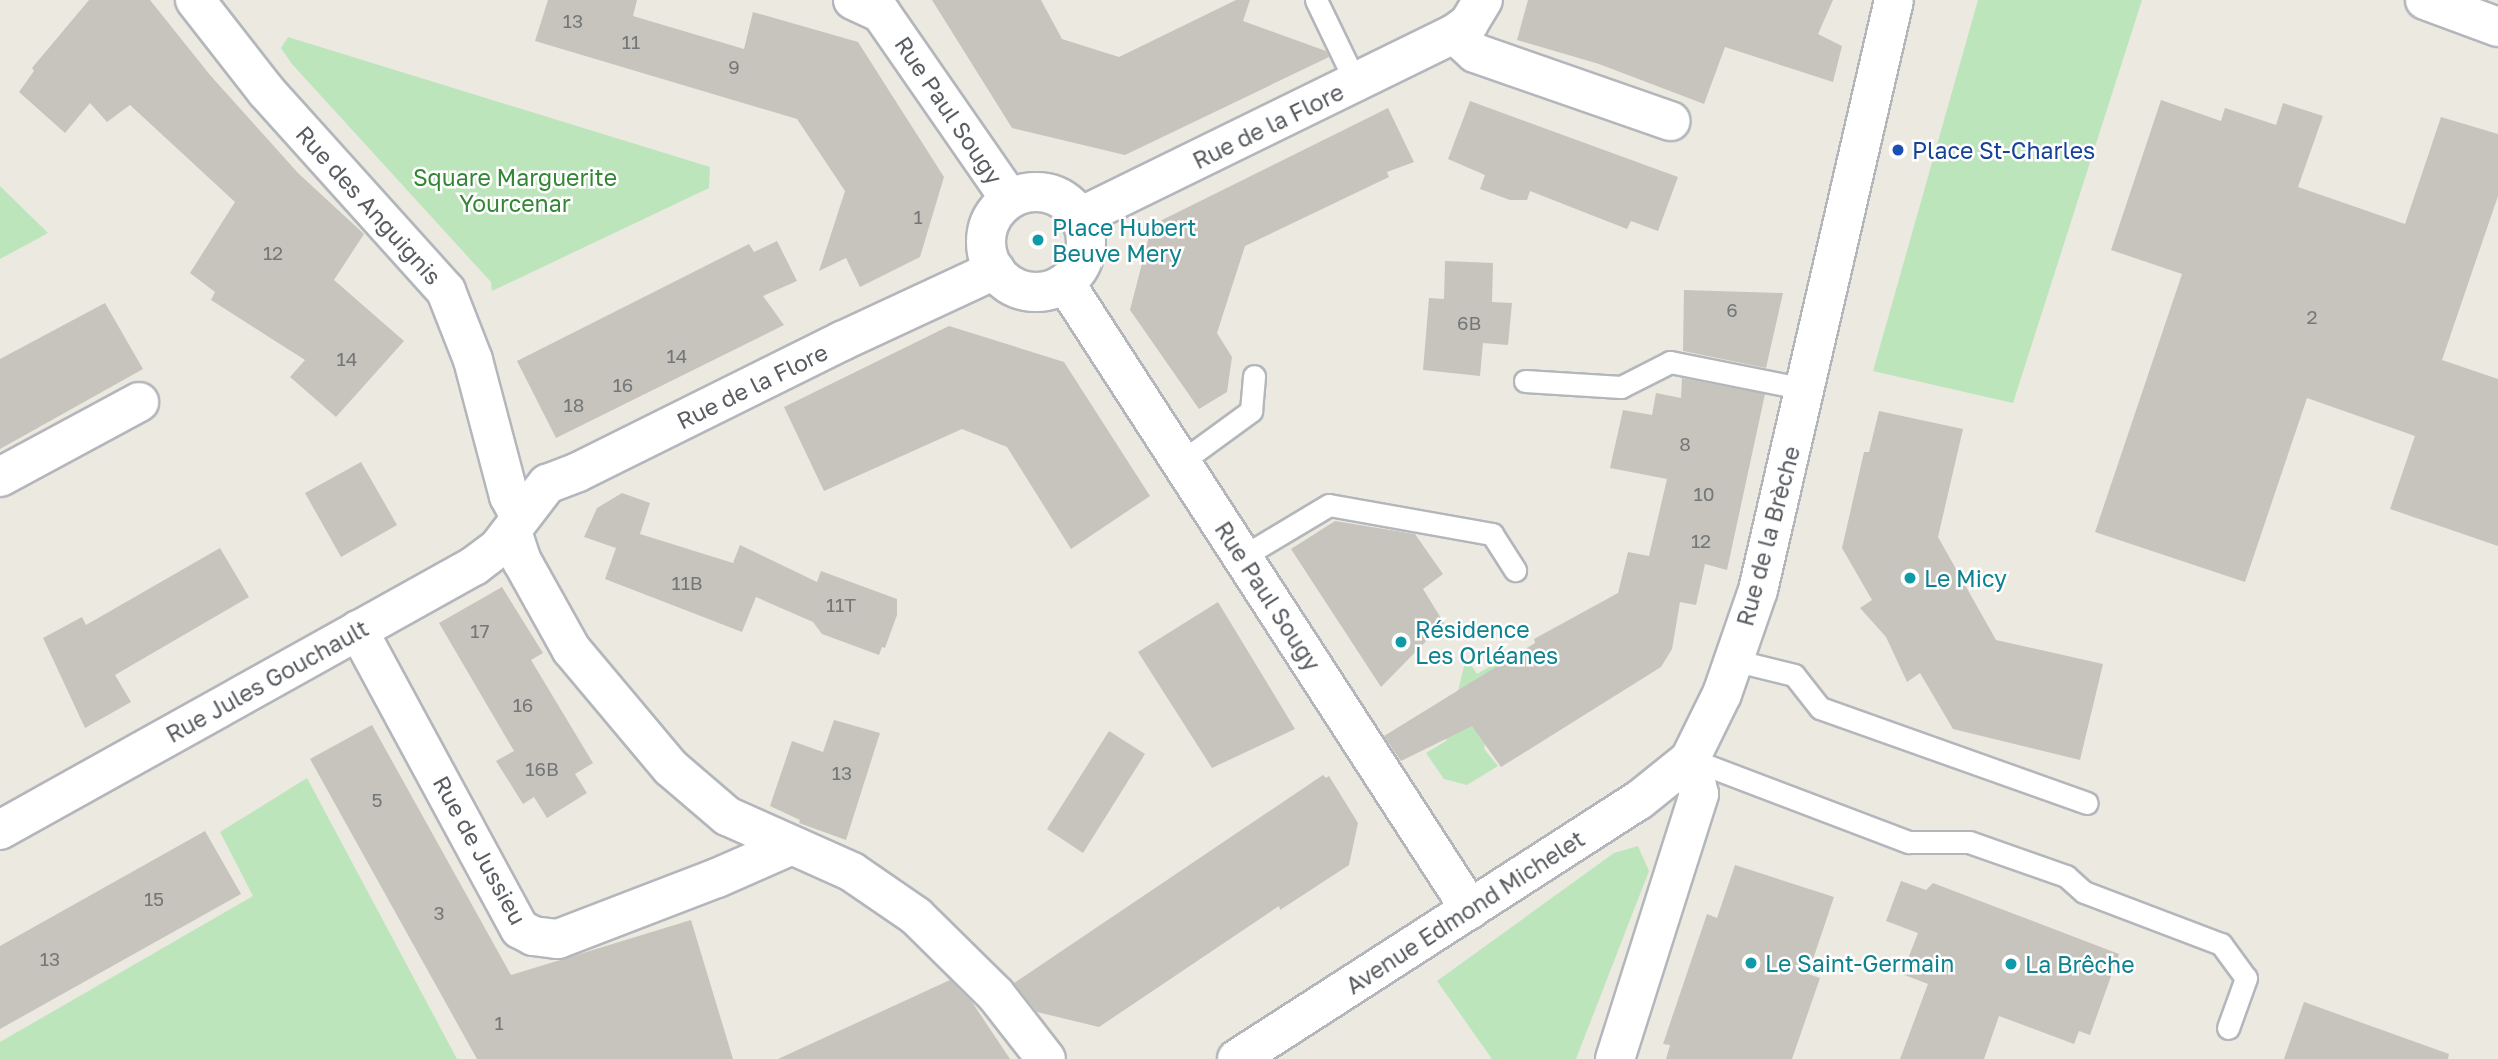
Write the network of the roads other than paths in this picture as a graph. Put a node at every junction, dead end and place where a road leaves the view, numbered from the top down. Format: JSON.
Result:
{"nodes":[{"id":1,"x":195,"y":0,"type":"edge"},
{"id":2,"x":1317,"y":0,"type":"edge"},
{"id":3,"x":1483,"y":0,"type":"edge"},
{"id":4,"x":1894,"y":0,"type":"edge"},
{"id":5,"x":2425,"y":0,"type":"edge"},
{"id":6,"x":858,"y":1,"type":"edge"},
{"id":7,"x":2498,"y":27,"type":"edge"},
{"id":8,"x":1454,"y":34,"type":"junction"},
{"id":9,"x":1356,"y":83,"type":"junction"},
{"id":10,"x":1670,"y":121,"type":"dead end"},
{"id":11,"x":1010,"y":199,"type":"junction"},
{"id":12,"x":1080,"y":217,"type":"junction"},
{"id":13,"x":995,"y":270,"type":"junction"},
{"id":14,"x":1065,"y":283,"type":"junction"},
{"id":15,"x":1254,"y":376,"type":"dead end"},
{"id":16,"x":1525,"y":381,"type":"dead end"},
{"id":17,"x":1805,"y":388,"type":"junction"},
{"id":18,"x":139,"y":402,"type":"dead end"},
{"id":19,"x":1181,"y":462,"type":"junction"},
{"id":20,"x":0,"y":477,"type":"edge"},
{"id":21,"x":516,"y":523,"type":"junction"},
{"id":22,"x":1242,"y":556,"type":"junction"},
{"id":23,"x":1515,"y":570,"type":"dead end"},
{"id":24,"x":358,"y":630,"type":"junction"},
{"id":25,"x":1733,"y":660,"type":"junction"},
{"id":26,"x":1690,"y":759,"type":"junction"},
{"id":27,"x":2087,"y":803,"type":"dead end"},
{"id":28,"x":0,"y":830,"type":"edge"},
{"id":29,"x":790,"y":846,"type":"junction"},
{"id":30,"x":1470,"y":909,"type":"junction"},
{"id":31,"x":2228,"y":1028,"type":"dead end"},
{"id":32,"x":1046,"y":1059,"type":"edge"},
{"id":33,"x":1237,"y":1059,"type":"edge"},
{"id":34,"x":1615,"y":1059,"type":"edge"}],
"edges":[{"from":1,"to":21,"type":"street","name":"Rue des Anguignis"},
{"from":2,"to":9,"type":"lane"},
{"from":3,"to":8,"type":"street","name":"Rue de la Flore"},
{"from":4,"to":17,"type":"street","name":"Rue de la Brèche"},
{"from":5,"to":7,"type":"street"},
{"from":6,"to":11,"type":"street","name":"Rue Paul Sougy"},
{"from":8,"to":9,"type":"street","name":"Rue de la Flore"},
{"from":8,"to":10,"type":"street"},
{"from":9,"to":12,"type":"street","name":"Rue de la Flore"},
{"from":11,"to":12,"type":"street"},
{"from":11,"to":13,"type":"street"},
{"from":12,"to":14,"type":"street"},
{"from":13,"to":14,"type":"street"},
{"from":13,"to":21,"type":"street","name":"Rue de la Flore"},
{"from":14,"to":19,"type":"street","name":"Rue Paul Sougy"},
{"from":15,"to":19,"type":"lane"},
{"from":16,"to":17,"type":"lane"},
{"from":17,"to":25,"type":"street","name":"Rue de la Brèche"},
{"from":18,"to":20,"type":"street"},
{"from":19,"to":22,"type":"street","name":"Rue Paul Sougy"},
{"from":21,"to":24,"type":"street","name":"Rue Jules Gouchault"},
{"from":21,"to":29,"type":"street","name":"Rue des Anguignis"},
{"from":22,"to":23,"type":"lane"},
{"from":22,"to":30,"type":"street","name":"Rue Paul Sougy"},
{"from":24,"to":28,"type":"street","name":"Rue Jules Gouchault"},
{"from":24,"to":29,"type":"street","name":"Rue de Jussieu"},
{"from":25,"to":26,"type":"street","name":"Rue de la Brèche"},
{"from":25,"to":27,"type":"lane"},
{"from":26,"to":30,"type":"street","name":"Avenue Edmond Michelet"},
{"from":26,"to":31,"type":"lane"},
{"from":26,"to":34,"type":"street"},
{"from":29,"to":32,"type":"street","name":"Rue des Anguignis"},
{"from":30,"to":33,"type":"street","name":"Avenue Edmond Michelet"}]}
